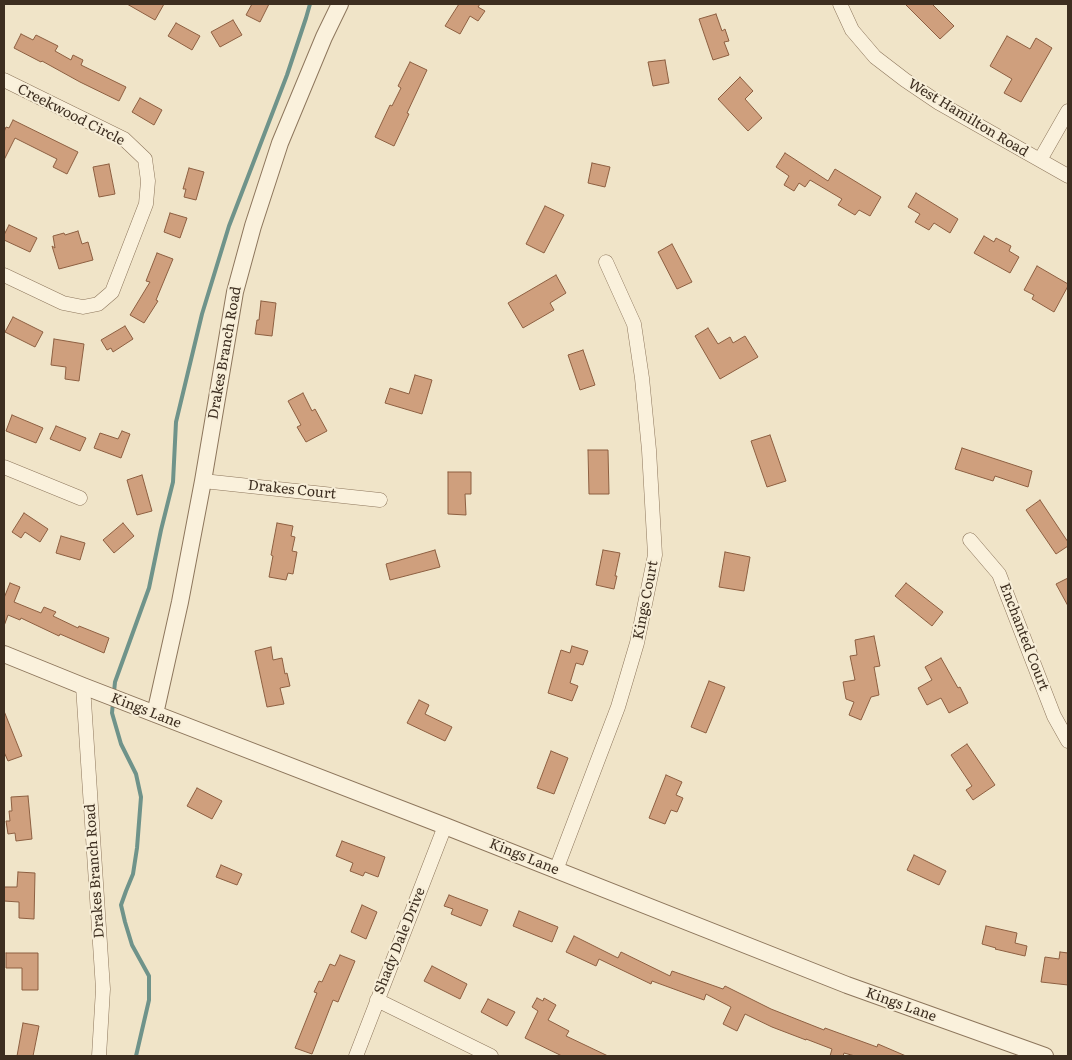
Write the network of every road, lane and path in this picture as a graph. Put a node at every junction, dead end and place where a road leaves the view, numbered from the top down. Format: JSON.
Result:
{"nodes":[{"id":1,"x":340,"y":4,"type":"edge"},
{"id":2,"x":840,"y":4,"type":"edge"},
{"id":3,"x":4,"y":80,"type":"edge"},
{"id":4,"x":1068,"y":112,"type":"edge"},
{"id":5,"x":1040,"y":160,"type":"junction"},
{"id":6,"x":1068,"y":176,"type":"edge"},
{"id":7,"x":606,"y":262,"type":"dead end"},
{"id":8,"x":4,"y":274,"type":"edge"},
{"id":9,"x":4,"y":468,"type":"edge"},
{"id":10,"x":203,"y":480,"type":"junction"},
{"id":11,"x":80,"y":498,"type":"dead end"},
{"id":12,"x":380,"y":500,"type":"dead end"},
{"id":13,"x":970,"y":540,"type":"dead end"},
{"id":14,"x":4,"y":654,"type":"edge"},
{"id":15,"x":83,"y":686,"type":"junction"},
{"id":16,"x":155,"y":714,"type":"junction"},
{"id":17,"x":1068,"y":740,"type":"edge"},
{"id":18,"x":446,"y":826,"type":"junction"},
{"id":19,"x":556,"y":870,"type":"junction"},
{"id":20,"x":377,"y":1000,"type":"junction"},
{"id":21,"x":99,"y":1056,"type":"edge"},
{"id":22,"x":356,"y":1056,"type":"edge"},
{"id":23,"x":491,"y":1056,"type":"edge"},
{"id":24,"x":1045,"y":1056,"type":"edge"}],
"edges":[{"from":1,"to":10,"type":"street","name":"Drakes Branch Road"},
{"from":2,"to":5,"type":"street","name":"West Hamilton Road"},
{"from":3,"to":8,"type":"street","name":"Creekwood Circle"},
{"from":4,"to":5,"type":"street"},
{"from":5,"to":6,"type":"street","name":"West Hamilton Road"},
{"from":7,"to":19,"type":"street","name":"Kings Court"},
{"from":9,"to":11,"type":"street"},
{"from":10,"to":12,"type":"street","name":"Drakes Court"},
{"from":10,"to":16,"type":"street","name":"Drakes Branch Road"},
{"from":13,"to":17,"type":"street","name":"Enchanted Court"},
{"from":14,"to":15,"type":"street","name":"Kings Lane"},
{"from":15,"to":16,"type":"street","name":"Kings Lane"},
{"from":15,"to":21,"type":"street","name":"Drakes Branch Road"},
{"from":16,"to":18,"type":"street","name":"Kings Lane"},
{"from":18,"to":19,"type":"street","name":"Kings Lane"},
{"from":18,"to":20,"type":"street","name":"Shady Dale Drive"},
{"from":19,"to":24,"type":"street","name":"Kings Lane"},
{"from":20,"to":22,"type":"street","name":"Shady Dale Drive"},
{"from":20,"to":23,"type":"street"}]}
